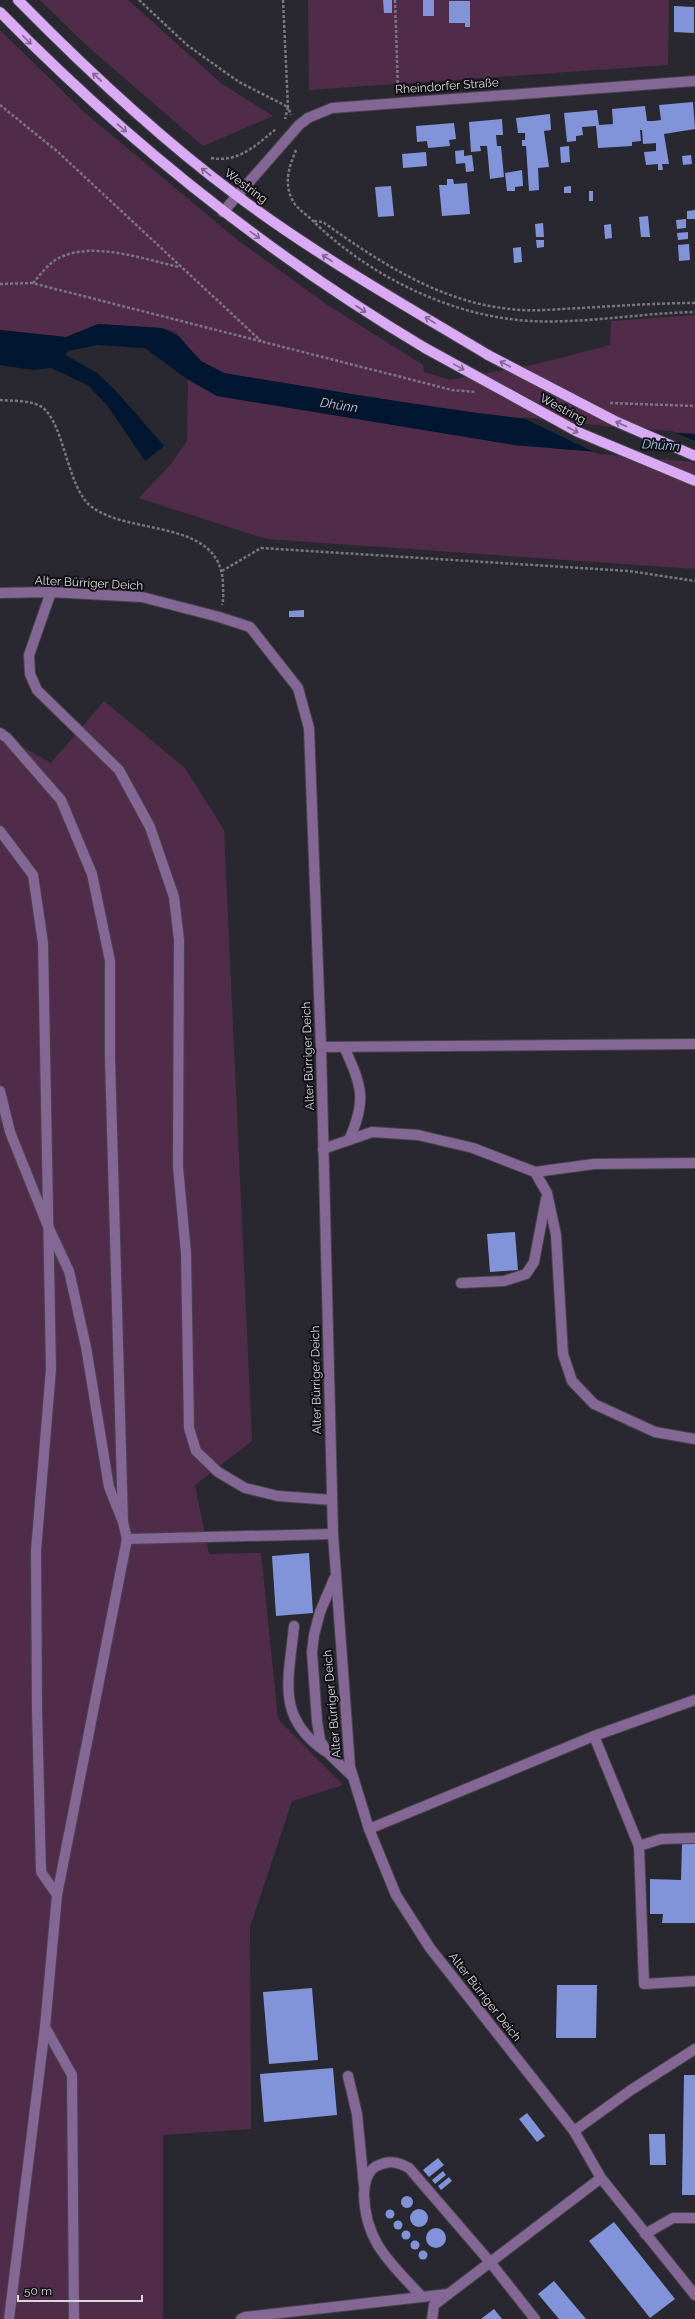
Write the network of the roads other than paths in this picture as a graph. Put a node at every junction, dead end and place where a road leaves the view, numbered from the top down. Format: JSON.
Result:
{"nodes":[{"id":1,"x":18,"y":0,"type":"edge"},
{"id":2,"x":0,"y":12,"type":"edge"},
{"id":3,"x":695,"y":81,"type":"edge"},
{"id":4,"x":236,"y":196,"type":"junction"},
{"id":5,"x":223,"y":212,"type":"junction"},
{"id":6,"x":695,"y":456,"type":"edge"},
{"id":7,"x":695,"y":481,"type":"edge"},
{"id":8,"x":51,"y":592,"type":"junction"},
{"id":9,"x":0,"y":593,"type":"edge"},
{"id":10,"x":0,"y":733,"type":"edge"},
{"id":11,"x":0,"y":831,"type":"edge"},
{"id":12,"x":695,"y":1044,"type":"edge"},
{"id":13,"x":321,"y":1047,"type":"junction"},
{"id":14,"x":344,"y":1047,"type":"junction"},
{"id":15,"x":0,"y":1091,"type":"edge"},
{"id":16,"x":349,"y":1140,"type":"junction"},
{"id":17,"x":324,"y":1149,"type":"junction"},
{"id":18,"x":695,"y":1163,"type":"edge"},
{"id":19,"x":535,"y":1172,"type":"junction"},
{"id":20,"x":547,"y":1193,"type":"junction"},
{"id":21,"x":47,"y":1224,"type":"junction"},
{"id":22,"x":461,"y":1283,"type":"dead end"},
{"id":23,"x":695,"y":1439,"type":"edge"},
{"id":24,"x":332,"y":1500,"type":"junction"},
{"id":25,"x":123,"y":1522,"type":"junction"},
{"id":26,"x":333,"y":1534,"type":"junction"},
{"id":27,"x":127,"y":1539,"type":"junction"},
{"id":28,"x":335,"y":1575,"type":"junction"},
{"id":29,"x":294,"y":1626,"type":"dead end"},
{"id":30,"x":695,"y":1700,"type":"edge"},
{"id":31,"x":594,"y":1736,"type":"junction"},
{"id":32,"x":327,"y":1752,"type":"junction"},
{"id":33,"x":353,"y":1778,"type":"junction"},
{"id":34,"x":368,"y":1829,"type":"junction"},
{"id":35,"x":695,"y":1838,"type":"edge"},
{"id":36,"x":639,"y":1846,"type":"junction"},
{"id":37,"x":56,"y":1895,"type":"junction"},
{"id":38,"x":695,"y":1981,"type":"edge"},
{"id":39,"x":45,"y":2027,"type":"junction"},
{"id":40,"x":695,"y":2049,"type":"edge"},
{"id":41,"x":348,"y":2076,"type":"dead end"},
{"id":42,"x":574,"y":2131,"type":"junction"},
{"id":43,"x":601,"y":2178,"type":"junction"},
{"id":44,"x":364,"y":2188,"type":"junction"},
{"id":45,"x":695,"y":2218,"type":"edge"},
{"id":46,"x":645,"y":2234,"type":"junction"},
{"id":47,"x":490,"y":2262,"type":"junction"},
{"id":48,"x":448,"y":2294,"type":"junction"},
{"id":49,"x":695,"y":2295,"type":"edge"},
{"id":50,"x":422,"y":2297,"type":"junction"},
{"id":51,"x":9,"y":2319,"type":"edge"},
{"id":52,"x":74,"y":2319,"type":"edge"},
{"id":53,"x":241,"y":2319,"type":"edge"},
{"id":54,"x":432,"y":2319,"type":"edge"},
{"id":55,"x":535,"y":2319,"type":"edge"}],
"edges":[{"from":4,"to":1,"type":"main road","name":"Westring","one_way":true},
{"from":2,"to":5,"type":"main road","name":"Westring","one_way":true},
{"from":3,"to":4,"type":"street","name":"Rheindorfer Straße"},
{"from":4,"to":5,"type":"street","name":"Rheindorfer Straße"},
{"from":6,"to":4,"type":"main road","name":"Westring","one_way":true,"bridge":true},
{"from":5,"to":7,"type":"main road","name":"Westring","one_way":true,"bridge":true},
{"from":8,"to":9,"type":"street","name":"Alter Bürriger Deich"},
{"from":8,"to":13,"type":"street","name":"Alter Bürriger Deich"},
{"from":8,"to":24,"type":"street"},
{"from":10,"to":25,"type":"street"},
{"from":11,"to":21,"type":"street"},
{"from":12,"to":14,"type":"street"},
{"from":13,"to":14,"type":"street"},
{"from":13,"to":17,"type":"street","name":"Alter Bürriger Deich"},
{"from":14,"to":16,"type":"street"},
{"from":15,"to":21,"type":"street"},
{"from":16,"to":17,"type":"street"},
{"from":16,"to":19,"type":"street"},
{"from":17,"to":24,"type":"street","name":"Alter Bürriger Deich"},
{"from":18,"to":19,"type":"street"},
{"from":19,"to":20,"type":"street"},
{"from":20,"to":22,"type":"street"},
{"from":20,"to":23,"type":"street"},
{"from":21,"to":25,"type":"street"},
{"from":21,"to":37,"type":"street"},
{"from":24,"to":26,"type":"street","name":"Alter Bürriger Deich"},
{"from":25,"to":27,"type":"street"},
{"from":26,"to":27,"type":"street"},
{"from":26,"to":28,"type":"street","name":"Alter Bürriger Deich"},
{"from":27,"to":37,"type":"street"},
{"from":28,"to":32,"type":"street"},
{"from":28,"to":33,"type":"street","name":"Alter Bürriger Deich"},
{"from":29,"to":32,"type":"street"},
{"from":30,"to":31,"type":"street"},
{"from":31,"to":34,"type":"street"},
{"from":31,"to":36,"type":"street"},
{"from":32,"to":33,"type":"street"},
{"from":33,"to":34,"type":"street","name":"Alter Bürriger Deich"},
{"from":34,"to":42,"type":"street","name":"Alter Bürriger Deich"},
{"from":35,"to":36,"type":"street"},
{"from":36,"to":38,"type":"street"},
{"from":37,"to":39,"type":"street"},
{"from":39,"to":51,"type":"street"},
{"from":39,"to":52,"type":"street"},
{"from":40,"to":42,"type":"street"},
{"from":41,"to":44,"type":"street"},
{"from":42,"to":43,"type":"street","name":"Alter Bürriger Deich"},
{"from":43,"to":46,"type":"street","name":"Alter Bürriger Deich"},
{"from":43,"to":47,"type":"street"},
{"from":44,"to":47,"type":"street"},
{"from":44,"to":50,"type":"street"},
{"from":45,"to":46,"type":"street"},
{"from":46,"to":49,"type":"street","name":"Alter Bürriger Deich"},
{"from":47,"to":48,"type":"street"},
{"from":47,"to":55,"type":"street"},
{"from":48,"to":50,"type":"street"},
{"from":48,"to":54,"type":"street"},
{"from":50,"to":53,"type":"street"}]}
